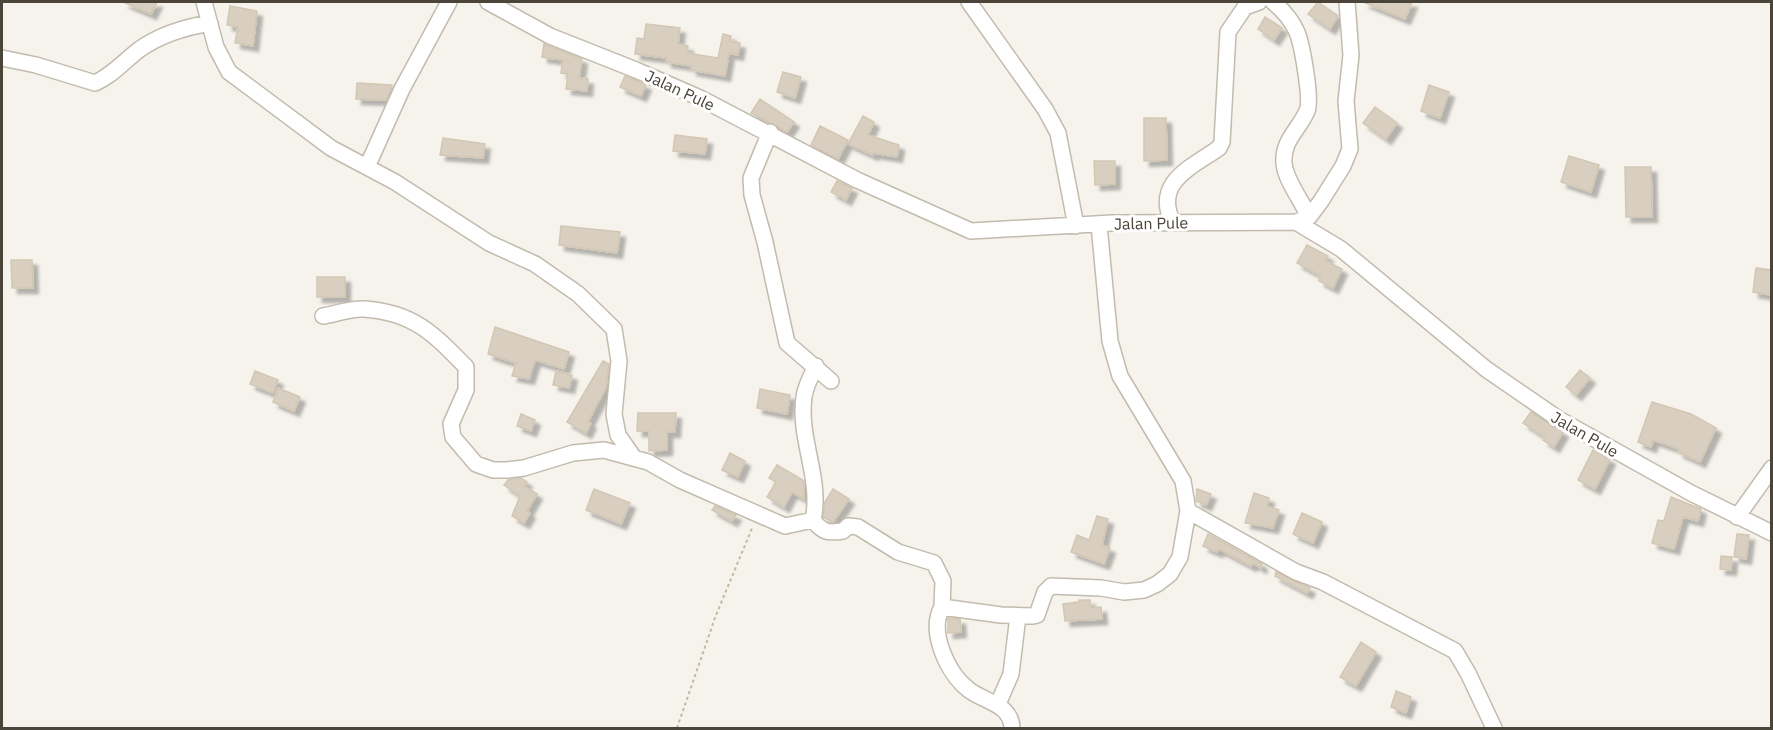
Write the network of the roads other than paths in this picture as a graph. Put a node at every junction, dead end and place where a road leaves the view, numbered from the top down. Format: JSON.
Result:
{"nodes":[{"id":1,"x":204,"y":2,"type":"edge"},
{"id":2,"x":449,"y":2,"type":"edge"},
{"id":3,"x":488,"y":2,"type":"edge"},
{"id":4,"x":969,"y":2,"type":"edge"},
{"id":5,"x":1259,"y":2,"type":"edge"},
{"id":6,"x":1273,"y":2,"type":"edge"},
{"id":7,"x":1347,"y":2,"type":"edge"},
{"id":8,"x":210,"y":23,"type":"junction"},
{"id":9,"x":2,"y":58,"type":"edge"},
{"id":10,"x":770,"y":132,"type":"junction"},
{"id":11,"x":367,"y":167,"type":"junction"},
{"id":12,"x":1303,"y":220,"type":"junction"},
{"id":13,"x":1173,"y":223,"type":"junction"},
{"id":14,"x":1099,"y":225,"type":"junction"},
{"id":15,"x":1076,"y":226,"type":"junction"},
{"id":16,"x":323,"y":316,"type":"dead end"},
{"id":17,"x":816,"y":366,"type":"junction"},
{"id":18,"x":831,"y":381,"type":"dead end"},
{"id":19,"x":634,"y":458,"type":"junction"},
{"id":20,"x":1772,"y":468,"type":"edge"},
{"id":21,"x":1188,"y":510,"type":"junction"},
{"id":22,"x":1737,"y":517,"type":"junction"},
{"id":23,"x":813,"y":520,"type":"junction"},
{"id":24,"x":1772,"y":533,"type":"edge"},
{"id":25,"x":942,"y":607,"type":"junction"},
{"id":26,"x":1018,"y":616,"type":"junction"},
{"id":27,"x":998,"y":704,"type":"junction"},
{"id":28,"x":1012,"y":729,"type":"edge"},
{"id":29,"x":1494,"y":729,"type":"edge"}],
"edges":[{"from":1,"to":8,"type":"street"},
{"from":2,"to":11,"type":"street"},
{"from":3,"to":10,"type":"street","name":"Jalan Pule"},
{"from":4,"to":15,"type":"street"},
{"from":5,"to":13,"type":"street"},
{"from":6,"to":12,"type":"street"},
{"from":7,"to":12,"type":"street"},
{"from":8,"to":9,"type":"street"},
{"from":8,"to":11,"type":"street"},
{"from":10,"to":15,"type":"street","name":"Jalan Pule"},
{"from":10,"to":17,"type":"street"},
{"from":11,"to":19,"type":"street"},
{"from":12,"to":13,"type":"street","name":"Jalan Pule"},
{"from":12,"to":22,"type":"street","name":"Jalan Pule"},
{"from":13,"to":14,"type":"street","name":"Jalan Pule"},
{"from":14,"to":15,"type":"street","name":"Jalan Pule"},
{"from":14,"to":21,"type":"street"},
{"from":16,"to":19,"type":"street"},
{"from":17,"to":18,"type":"street"},
{"from":17,"to":23,"type":"street"},
{"from":19,"to":23,"type":"street"},
{"from":20,"to":22,"type":"street"},
{"from":21,"to":26,"type":"street"},
{"from":21,"to":29,"type":"street"},
{"from":22,"to":24,"type":"street","name":"Jalan Pule"},
{"from":23,"to":25,"type":"street"},
{"from":25,"to":26,"type":"street"},
{"from":25,"to":27,"type":"street"},
{"from":26,"to":27,"type":"street"},
{"from":27,"to":28,"type":"street"}]}
